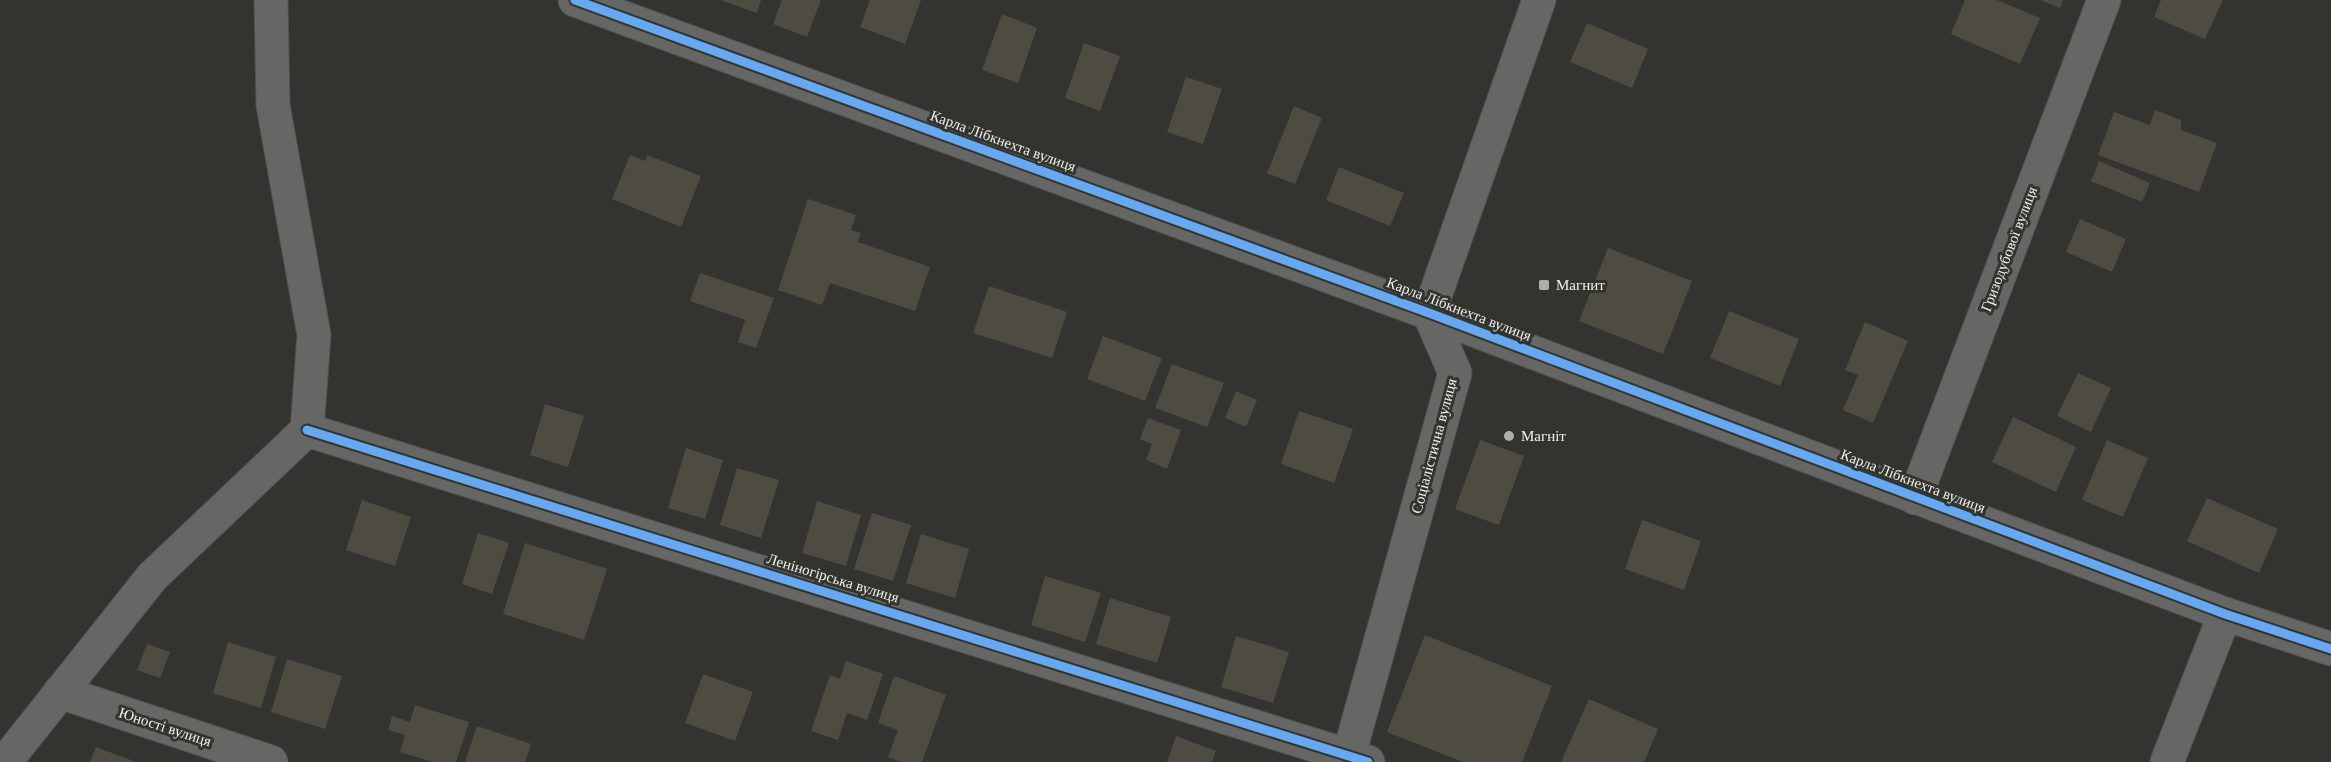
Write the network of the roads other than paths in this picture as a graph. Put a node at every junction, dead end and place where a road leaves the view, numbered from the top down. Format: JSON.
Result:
{"nodes":[{"id":1,"x":271,"y":0,"type":"edge"},
{"id":2,"x":575,"y":0,"type":"edge"},
{"id":3,"x":1539,"y":0,"type":"edge"},
{"id":4,"x":2104,"y":0,"type":"edge"},
{"id":5,"x":1429,"y":313,"type":"junction"},
{"id":6,"x":308,"y":430,"type":"junction"},
{"id":7,"x":1915,"y":498,"type":"junction"},
{"id":8,"x":2225,"y":614,"type":"junction"},
{"id":9,"x":2331,"y":649,"type":"edge"},
{"id":10,"x":60,"y":692,"type":"junction"},
{"id":11,"x":1355,"y":760,"type":"edge"},
{"id":12,"x":5,"y":762,"type":"edge"},
{"id":13,"x":271,"y":762,"type":"edge"},
{"id":14,"x":2167,"y":762,"type":"edge"}],
"edges":[{"from":1,"to":6,"type":"street"},
{"from":2,"to":5,"type":"street","name":"Карла Лібкнехта вулиця"},
{"from":3,"to":5,"type":"street"},
{"from":4,"to":7,"type":"street","name":"Гризодубової вулиця"},
{"from":5,"to":7,"type":"street","name":"Карла Лібкнехта вулиця"},
{"from":5,"to":11,"type":"street","name":"Соціалістична вулиця"},
{"from":6,"to":10,"type":"street"},
{"from":6,"to":11,"type":"street","name":"Леніногірська вулиця"},
{"from":7,"to":8,"type":"street","name":"Карла Лібкнехта вулиця"},
{"from":8,"to":9,"type":"street","name":"Карла Лібкнехта вулиця"},
{"from":8,"to":14,"type":"street"},
{"from":10,"to":12,"type":"street"},
{"from":10,"to":13,"type":"street","name":"Юності вулиця"}]}
